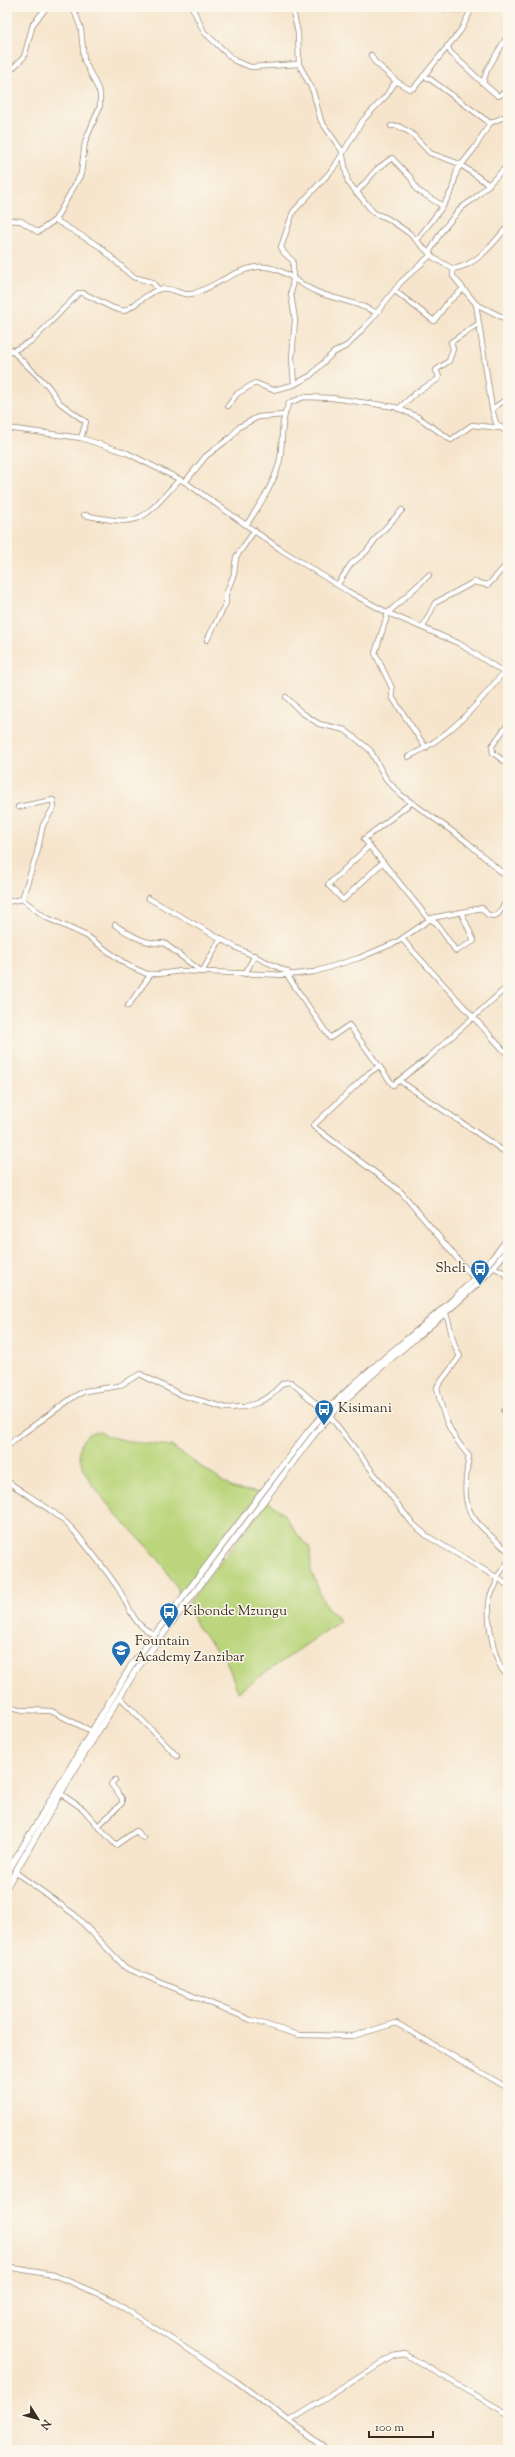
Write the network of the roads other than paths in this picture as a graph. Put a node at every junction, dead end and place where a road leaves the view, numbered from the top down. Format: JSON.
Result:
{"nodes":[{"id":1,"x":47,"y":7,"type":"edge"},
{"id":2,"x":73,"y":7,"type":"edge"},
{"id":3,"x":192,"y":7,"type":"edge"},
{"id":4,"x":292,"y":7,"type":"edge"},
{"id":5,"x":435,"y":7,"type":"edge"},
{"id":6,"x":483,"y":7,"type":"edge"},
{"id":7,"x":501,"y":7,"type":"edge"},
{"id":8,"x":472,"y":8,"type":"edge"},
{"id":9,"x":508,"y":8,"type":"edge"},
{"id":10,"x":508,"y":35,"type":"edge"},
{"id":11,"x":447,"y":46,"type":"junction"},
{"id":12,"x":371,"y":55,"type":"dead end"},
{"id":13,"x":299,"y":64,"type":"junction"},
{"id":14,"x":7,"y":74,"type":"edge"},
{"id":15,"x":423,"y":76,"type":"junction"},
{"id":16,"x":396,"y":81,"type":"junction"},
{"id":17,"x":483,"y":83,"type":"junction"},
{"id":18,"x":508,"y":91,"type":"edge"},
{"id":19,"x":507,"y":115,"type":"edge"},
{"id":20,"x":490,"y":123,"type":"junction"},
{"id":21,"x":391,"y":126,"type":"dead end"},
{"id":22,"x":342,"y":150,"type":"junction"},
{"id":23,"x":460,"y":164,"type":"junction"},
{"id":24,"x":508,"y":165,"type":"edge"},
{"id":25,"x":489,"y":184,"type":"junction"},
{"id":26,"x":356,"y":193,"type":"junction"},
{"id":27,"x":443,"y":206,"type":"junction"},
{"id":28,"x":7,"y":220,"type":"edge"},
{"id":29,"x":55,"y":220,"type":"junction"},
{"id":30,"x":508,"y":226,"type":"edge"},
{"id":31,"x":417,"y":240,"type":"junction"},
{"id":32,"x":430,"y":254,"type":"junction"},
{"id":33,"x":453,"y":269,"type":"junction"},
{"id":34,"x":293,"y":278,"type":"junction"},
{"id":35,"x":158,"y":289,"type":"junction"},
{"id":36,"x":395,"y":290,"type":"junction"},
{"id":37,"x":462,"y":290,"type":"junction"},
{"id":38,"x":476,"y":304,"type":"junction"},
{"id":39,"x":377,"y":313,"type":"junction"},
{"id":40,"x":508,"y":320,"type":"edge"},
{"id":41,"x":478,"y":324,"type":"junction"},
{"id":42,"x":8,"y":348,"type":"edge"},
{"id":43,"x":294,"y":384,"type":"junction"},
{"id":44,"x":508,"y":398,"type":"edge"},
{"id":45,"x":228,"y":406,"type":"dead end"},
{"id":46,"x":398,"y":409,"type":"junction"},
{"id":47,"x":492,"y":409,"type":"junction"},
{"id":48,"x":284,"y":415,"type":"junction"},
{"id":49,"x":7,"y":428,"type":"edge"},
{"id":50,"x":501,"y":428,"type":"junction"},
{"id":51,"x":508,"y":432,"type":"edge"},
{"id":52,"x":80,"y":438,"type":"junction"},
{"id":53,"x":179,"y":480,"type":"junction"},
{"id":54,"x":185,"y":482,"type":"junction"},
{"id":55,"x":402,"y":510,"type":"dead end"},
{"id":56,"x":84,"y":515,"type":"dead end"},
{"id":57,"x":247,"y":524,"type":"junction"},
{"id":58,"x":255,"y":530,"type":"junction"},
{"id":59,"x":508,"y":563,"type":"edge"},
{"id":60,"x":428,"y":575,"type":"dead end"},
{"id":61,"x":338,"y":584,"type":"junction"},
{"id":62,"x":388,"y":613,"type":"junction"},
{"id":63,"x":423,"y":627,"type":"junction"},
{"id":64,"x":207,"y":640,"type":"dead end"},
{"id":65,"x":506,"y":674,"type":"edge"},
{"id":66,"x":286,"y":697,"type":"dead end"},
{"id":67,"x":508,"y":724,"type":"edge"},
{"id":68,"x":426,"y":748,"type":"junction"},
{"id":69,"x":408,"y":757,"type":"dead end"},
{"id":70,"x":508,"y":764,"type":"edge"},
{"id":71,"x":411,"y":804,"type":"junction"},
{"id":72,"x":18,"y":807,"type":"dead end"},
{"id":73,"x":369,"y":846,"type":"junction"},
{"id":74,"x":384,"y":862,"type":"junction"},
{"id":75,"x":508,"y":878,"type":"edge"},
{"id":76,"x":148,"y":898,"type":"dead end"},
{"id":77,"x":22,"y":899,"type":"junction"},
{"id":78,"x":508,"y":899,"type":"edge"},
{"id":79,"x":7,"y":902,"type":"edge"},
{"id":80,"x":461,"y":912,"type":"junction"},
{"id":81,"x":432,"y":918,"type":"junction"},
{"id":82,"x":115,"y":925,"type":"dead end"},
{"id":83,"x":221,"y":938,"type":"junction"},
{"id":84,"x":402,"y":939,"type":"junction"},
{"id":85,"x":255,"y":955,"type":"junction"},
{"id":86,"x":202,"y":972,"type":"junction"},
{"id":87,"x":151,"y":974,"type":"junction"},
{"id":88,"x":245,"y":974,"type":"junction"},
{"id":89,"x":287,"y":975,"type":"junction"},
{"id":90,"x":508,"y":986,"type":"edge"},
{"id":91,"x":128,"y":1006,"type":"dead end"},
{"id":92,"x":473,"y":1018,"type":"junction"},
{"id":93,"x":508,"y":1055,"type":"edge"},
{"id":94,"x":379,"y":1066,"type":"junction"},
{"id":95,"x":400,"y":1081,"type":"junction"},
{"id":96,"x":508,"y":1154,"type":"edge"},
{"id":97,"x":508,"y":1238,"type":"edge"},
{"id":98,"x":508,"y":1248,"type":"edge"},
{"id":99,"x":493,"y":1267,"type":"junction"},
{"id":100,"x":508,"y":1278,"type":"edge"},
{"id":101,"x":476,"y":1281,"type":"junction"},
{"id":102,"x":445,"y":1312,"type":"junction"},
{"id":103,"x":504,"y":1411,"type":"dead end"},
{"id":104,"x":327,"y":1413,"type":"junction"},
{"id":105,"x":508,"y":1415,"type":"edge"},
{"id":106,"x":7,"y":1447,"type":"edge"},
{"id":107,"x":7,"y":1481,"type":"edge"},
{"id":108,"x":508,"y":1552,"type":"edge"},
{"id":109,"x":508,"y":1562,"type":"edge"},
{"id":110,"x":497,"y":1579,"type":"junction"},
{"id":111,"x":508,"y":1586,"type":"edge"},
{"id":112,"x":180,"y":1605,"type":"junction"},
{"id":113,"x":154,"y":1634,"type":"junction"},
{"id":114,"x":508,"y":1676,"type":"edge"},
{"id":115,"x":119,"y":1696,"type":"junction"},
{"id":116,"x":7,"y":1706,"type":"edge"},
{"id":117,"x":91,"y":1731,"type":"junction"},
{"id":118,"x":177,"y":1756,"type":"dead end"},
{"id":119,"x":115,"y":1780,"type":"dead end"},
{"id":120,"x":60,"y":1793,"type":"junction"},
{"id":121,"x":98,"y":1826,"type":"junction"},
{"id":122,"x":143,"y":1838,"type":"dead end"},
{"id":123,"x":15,"y":1872,"type":"junction"},
{"id":124,"x":7,"y":1874,"type":"edge"},
{"id":125,"x":7,"y":1886,"type":"edge"},
{"id":126,"x":508,"y":2088,"type":"edge"},
{"id":127,"x":7,"y":2267,"type":"edge"},
{"id":128,"x":508,"y":2414,"type":"edge"},
{"id":129,"x":290,"y":2421,"type":"junction"},
{"id":130,"x":328,"y":2450,"type":"edge"}],
"edges":[{"from":1,"to":14,"type":"street"},
{"from":2,"to":29,"type":"street"},
{"from":3,"to":13,"type":"street"},
{"from":4,"to":13,"type":"street"},
{"from":5,"to":8,"type":"street"},
{"from":6,"to":8,"type":"street"},
{"from":7,"to":9,"type":"street"},
{"from":8,"to":11,"type":"street"},
{"from":10,"to":17,"type":"street"},
{"from":11,"to":15,"type":"street"},
{"from":11,"to":17,"type":"street"},
{"from":12,"to":16,"type":"street"},
{"from":13,"to":22,"type":"street"},
{"from":15,"to":16,"type":"street"},
{"from":15,"to":20,"type":"street"},
{"from":16,"to":22,"type":"street"},
{"from":17,"to":18,"type":"street"},
{"from":19,"to":20,"type":"street"},
{"from":20,"to":23,"type":"street"},
{"from":21,"to":23,"type":"street"},
{"from":22,"to":26,"type":"street"},
{"from":22,"to":34,"type":"street"},
{"from":23,"to":25,"type":"street"},
{"from":23,"to":27,"type":"street"},
{"from":24,"to":25,"type":"street"},
{"from":25,"to":32,"type":"street"},
{"from":26,"to":27,"type":"street"},
{"from":26,"to":31,"type":"street"},
{"from":27,"to":31,"type":"street"},
{"from":28,"to":29,"type":"street"},
{"from":29,"to":35,"type":"street"},
{"from":30,"to":33,"type":"street"},
{"from":31,"to":32,"type":"street"},
{"from":32,"to":33,"type":"street"},
{"from":32,"to":36,"type":"street"},
{"from":33,"to":37,"type":"street"},
{"from":34,"to":35,"type":"street"},
{"from":34,"to":39,"type":"street"},
{"from":34,"to":43,"type":"street"},
{"from":35,"to":42,"type":"street"},
{"from":36,"to":37,"type":"street"},
{"from":36,"to":39,"type":"street"},
{"from":37,"to":38,"type":"street"},
{"from":38,"to":40,"type":"street"},
{"from":38,"to":41,"type":"street"},
{"from":39,"to":43,"type":"street"},
{"from":41,"to":46,"type":"street"},
{"from":41,"to":47,"type":"street"},
{"from":42,"to":52,"type":"street"},
{"from":43,"to":45,"type":"street"},
{"from":44,"to":47,"type":"street"},
{"from":46,"to":48,"type":"street"},
{"from":46,"to":50,"type":"street"},
{"from":47,"to":50,"type":"street"},
{"from":48,"to":54,"type":"street"},
{"from":48,"to":57,"type":"street"},
{"from":49,"to":52,"type":"street"},
{"from":50,"to":51,"type":"street"},
{"from":52,"to":53,"type":"street"},
{"from":53,"to":54,"type":"street"},
{"from":53,"to":56,"type":"street"},
{"from":54,"to":57,"type":"street"},
{"from":55,"to":61,"type":"street"},
{"from":57,"to":58,"type":"street"},
{"from":58,"to":61,"type":"street"},
{"from":58,"to":64,"type":"street"},
{"from":59,"to":63,"type":"street"},
{"from":60,"to":62,"type":"street"},
{"from":61,"to":62,"type":"street"},
{"from":62,"to":63,"type":"street"},
{"from":62,"to":68,"type":"street"},
{"from":63,"to":65,"type":"street"},
{"from":65,"to":68,"type":"street"},
{"from":66,"to":71,"type":"street"},
{"from":67,"to":70,"type":"street"},
{"from":68,"to":69,"type":"street"},
{"from":71,"to":73,"type":"street"},
{"from":71,"to":75,"type":"street"},
{"from":72,"to":77,"type":"street"},
{"from":73,"to":74,"type":"street"},
{"from":73,"to":74,"type":"street"},
{"from":74,"to":81,"type":"street"},
{"from":76,"to":83,"type":"street"},
{"from":77,"to":79,"type":"street"},
{"from":77,"to":87,"type":"street"},
{"from":78,"to":80,"type":"street"},
{"from":80,"to":81,"type":"street"},
{"from":80,"to":81,"type":"street"},
{"from":81,"to":84,"type":"street"},
{"from":82,"to":86,"type":"street"},
{"from":83,"to":85,"type":"street"},
{"from":83,"to":86,"type":"street"},
{"from":84,"to":89,"type":"street"},
{"from":84,"to":92,"type":"street"},
{"from":85,"to":88,"type":"street"},
{"from":85,"to":89,"type":"street"},
{"from":86,"to":87,"type":"street"},
{"from":86,"to":88,"type":"street"},
{"from":87,"to":91,"type":"street"},
{"from":88,"to":89,"type":"street"},
{"from":89,"to":94,"type":"street"},
{"from":90,"to":92,"type":"street"},
{"from":92,"to":93,"type":"street"},
{"from":92,"to":95,"type":"street"},
{"from":94,"to":95,"type":"street"},
{"from":94,"to":101,"type":"street"},
{"from":95,"to":96,"type":"street"},
{"from":97,"to":101,"type":"main road"},
{"from":98,"to":99,"type":"main road"},
{"from":99,"to":100,"type":"street"},
{"from":99,"to":101,"type":"main road"},
{"from":101,"to":102,"type":"main road"},
{"from":101,"to":104,"type":"main road"},
{"from":102,"to":104,"type":"main road"},
{"from":102,"to":108,"type":"street"},
{"from":103,"to":105,"type":"street"},
{"from":104,"to":106,"type":"street"},
{"from":104,"to":110,"type":"street"},
{"from":104,"to":112,"type":"main road"},
{"from":107,"to":113,"type":"street"},
{"from":109,"to":110,"type":"street"},
{"from":110,"to":111,"type":"street"},
{"from":110,"to":114,"type":"street"},
{"from":112,"to":113,"type":"main road"},
{"from":112,"to":115,"type":"main road"},
{"from":113,"to":117,"type":"main road"},
{"from":115,"to":118,"type":"street"},
{"from":115,"to":120,"type":"main road"},
{"from":116,"to":117,"type":"street"},
{"from":117,"to":124,"type":"main road"},
{"from":119,"to":121,"type":"street"},
{"from":120,"to":121,"type":"street"},
{"from":120,"to":123,"type":"main road"},
{"from":121,"to":122,"type":"street"},
{"from":123,"to":125,"type":"main road"},
{"from":123,"to":126,"type":"street"},
{"from":127,"to":129,"type":"street"},
{"from":128,"to":129,"type":"street"},
{"from":129,"to":130,"type":"street"}]}
